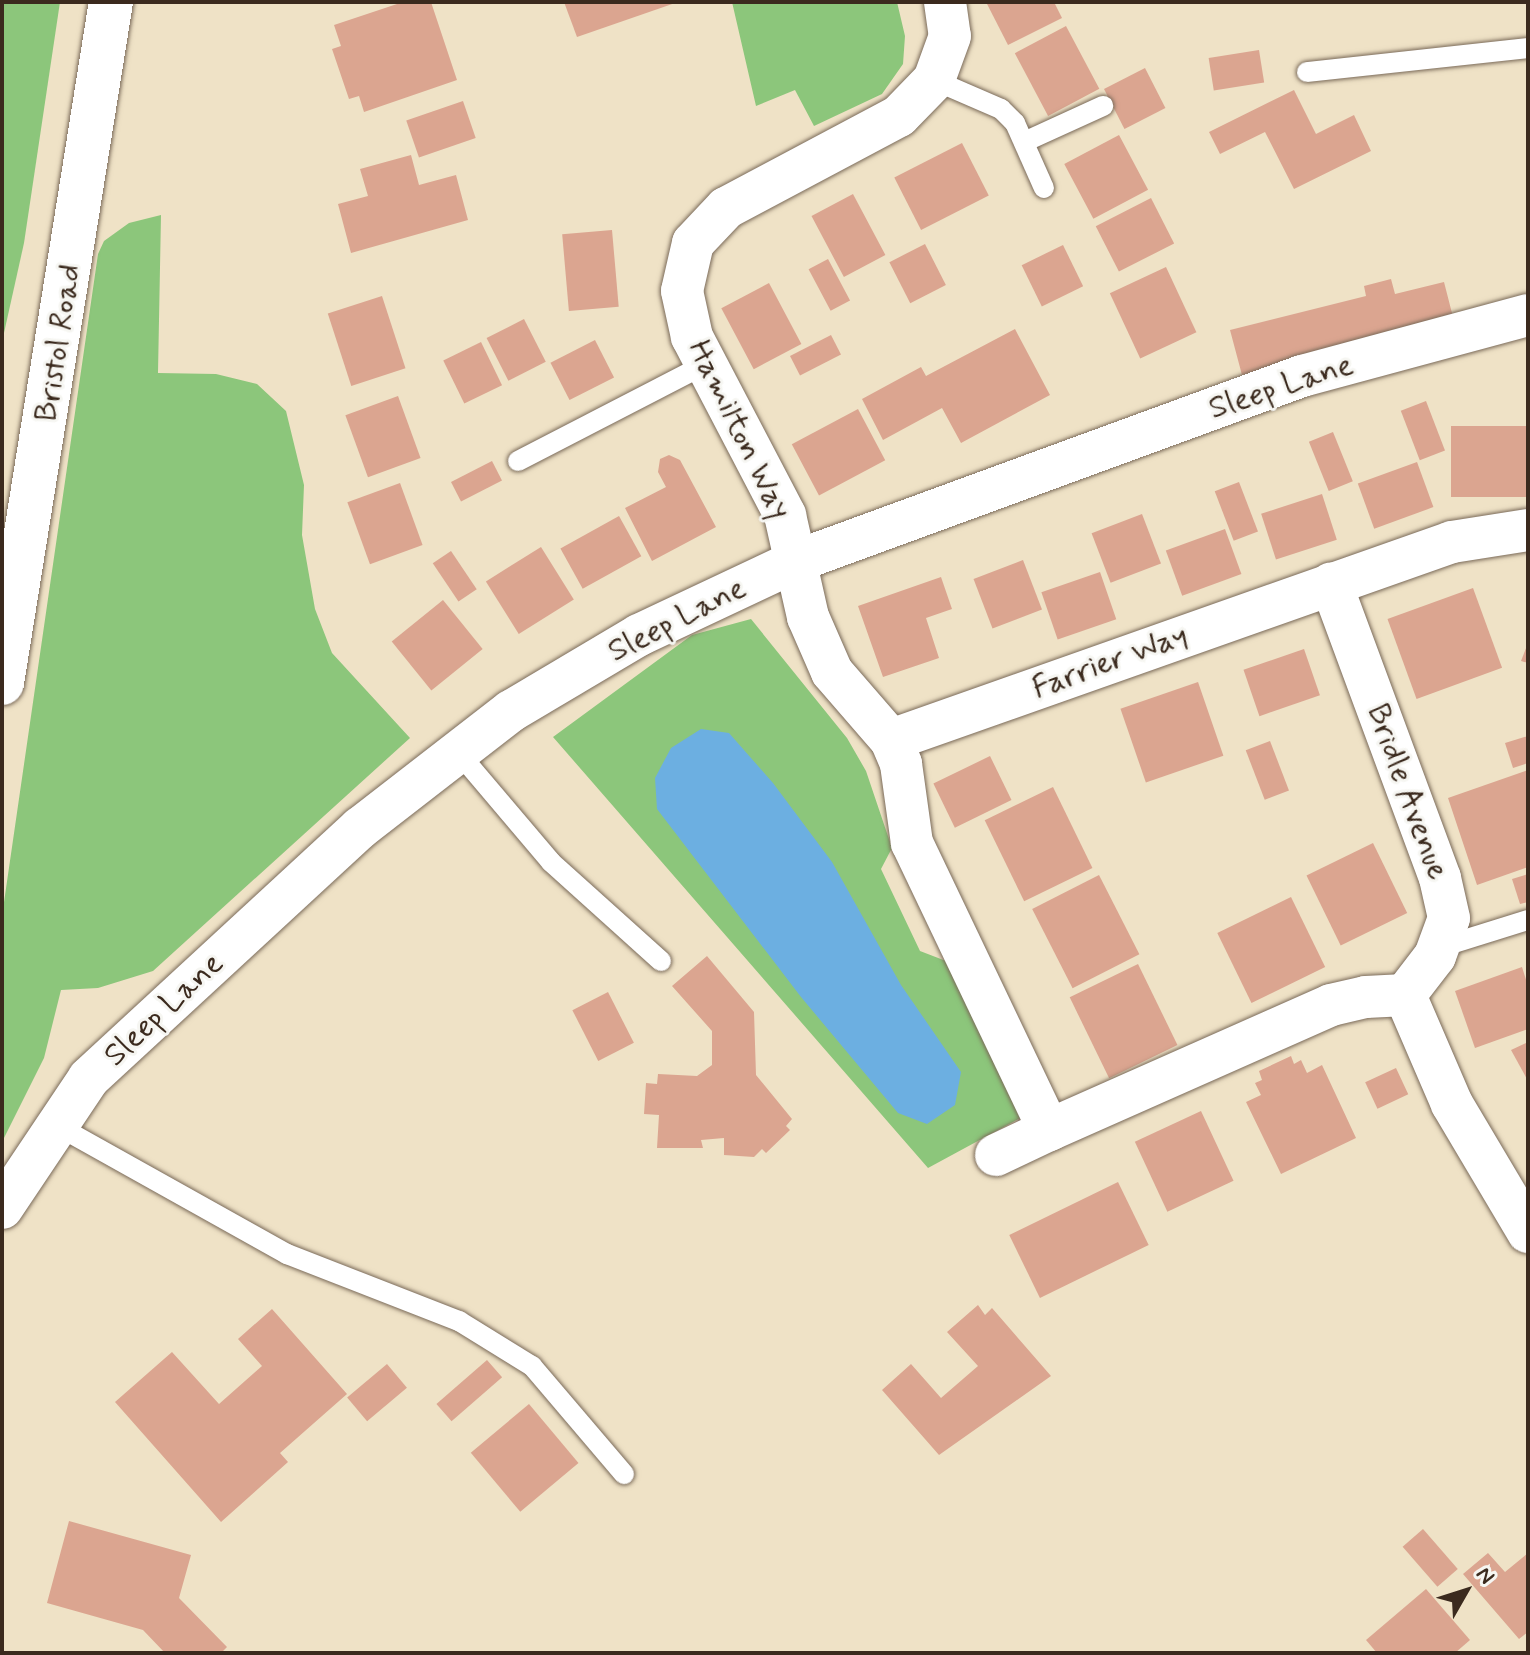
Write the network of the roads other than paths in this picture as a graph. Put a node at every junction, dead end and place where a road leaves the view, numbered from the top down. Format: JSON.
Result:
{"nodes":[{"id":1,"x":111,"y":2,"type":"edge"},
{"id":2,"x":945,"y":2,"type":"edge"},
{"id":3,"x":1528,"y":48,"type":"edge"},
{"id":4,"x":1307,"y":72,"type":"dead end"},
{"id":5,"x":934,"y":80,"type":"junction"},
{"id":6,"x":1103,"y":106,"type":"dead end"},
{"id":7,"x":1024,"y":142,"type":"junction"},
{"id":8,"x":1044,"y":188,"type":"dead end"},
{"id":9,"x":1528,"y":315,"type":"edge"},
{"id":10,"x":706,"y":364,"type":"junction"},
{"id":11,"x":518,"y":461,"type":"dead end"},
{"id":12,"x":1528,"y":530,"type":"edge"},
{"id":13,"x":794,"y":562,"type":"junction"},
{"id":14,"x":1331,"y":583,"type":"junction"},
{"id":15,"x":2,"y":683,"type":"edge"},
{"id":16,"x":891,"y":740,"type":"junction"},
{"id":17,"x":457,"y":751,"type":"junction"},
{"id":18,"x":1528,"y":920,"type":"edge"},
{"id":19,"x":1438,"y":948,"type":"junction"},
{"id":20,"x":661,"y":961,"type":"dead end"},
{"id":21,"x":1405,"y":995,"type":"junction"},
{"id":22,"x":56,"y":1125,"type":"junction"},
{"id":23,"x":1049,"y":1130,"type":"junction"},
{"id":24,"x":996,"y":1155,"type":"dead end"},
{"id":25,"x":2,"y":1208,"type":"edge"},
{"id":26,"x":1528,"y":1232,"type":"edge"},
{"id":27,"x":624,"y":1474,"type":"dead end"}],
"edges":[{"from":1,"to":15,"type":"highway","name":"Bristol Road"},
{"from":2,"to":5,"type":"street","name":"Hamilton Way"},
{"from":3,"to":4,"type":"lane"},
{"from":5,"to":7,"type":"lane"},
{"from":5,"to":10,"type":"street","name":"Hamilton Way"},
{"from":6,"to":7,"type":"lane"},
{"from":7,"to":8,"type":"lane"},
{"from":9,"to":13,"type":"street","name":"Sleep Lane"},
{"from":10,"to":11,"type":"lane"},
{"from":10,"to":13,"type":"street","name":"Hamilton Way"},
{"from":12,"to":14,"type":"street","name":"Farrier Way"},
{"from":13,"to":16,"type":"street"},
{"from":13,"to":17,"type":"street","name":"Sleep Lane"},
{"from":14,"to":16,"type":"street","name":"Farrier Way"},
{"from":14,"to":19,"type":"street","name":"Bridle Avenue"},
{"from":16,"to":23,"type":"street"},
{"from":17,"to":20,"type":"lane"},
{"from":17,"to":22,"type":"street","name":"Sleep Lane"},
{"from":18,"to":19,"type":"lane"},
{"from":19,"to":21,"type":"street","name":"Bridle Avenue"},
{"from":21,"to":23,"type":"street"},
{"from":21,"to":26,"type":"street"},
{"from":22,"to":25,"type":"street","name":"Sleep Lane"},
{"from":22,"to":27,"type":"lane"},
{"from":23,"to":24,"type":"street"}]}
